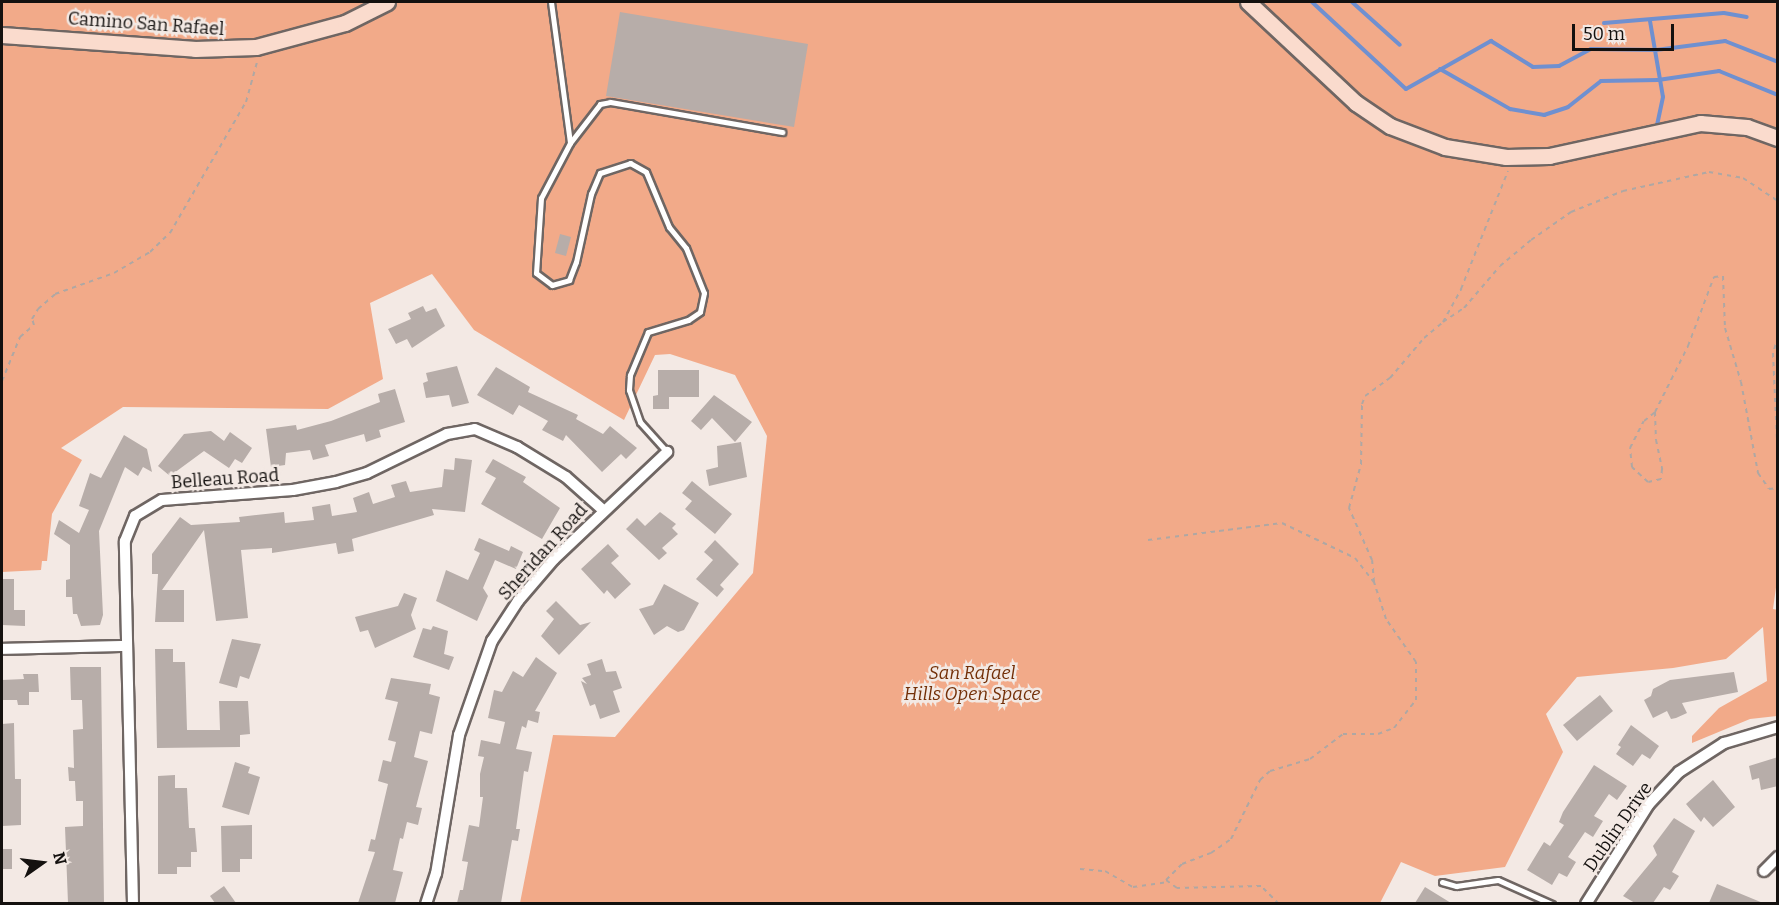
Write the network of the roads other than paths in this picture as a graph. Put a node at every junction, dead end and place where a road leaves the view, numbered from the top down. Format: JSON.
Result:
{"nodes":[{"id":1,"x":387,"y":2,"type":"edge"},
{"id":2,"x":551,"y":2,"type":"edge"},
{"id":3,"x":1248,"y":2,"type":"edge"},
{"id":4,"x":2,"y":35,"type":"edge"},
{"id":5,"x":782,"y":132,"type":"dead end"},
{"id":6,"x":1778,"y":138,"type":"edge"},
{"id":7,"x":570,"y":143,"type":"junction"},
{"id":8,"x":667,"y":452,"type":"joint"},
{"id":9,"x":603,"y":510,"type":"junction"},
{"id":10,"x":126,"y":646,"type":"junction"},
{"id":11,"x":2,"y":649,"type":"edge"},
{"id":12,"x":1778,"y":727,"type":"edge"},
{"id":13,"x":1778,"y":857,"type":"edge"},
{"id":14,"x":1764,"y":871,"type":"dead end"},
{"id":15,"x":1442,"y":882,"type":"dead end"},
{"id":16,"x":133,"y":903,"type":"edge"},
{"id":17,"x":426,"y":903,"type":"edge"},
{"id":18,"x":1552,"y":903,"type":"edge"},
{"id":19,"x":1586,"y":903,"type":"edge"}],
"edges":[{"from":1,"to":4,"type":"street","name":"Camino San Rafael"},
{"from":2,"to":7,"type":"lane"},
{"from":3,"to":6,"type":"street"},
{"from":5,"to":7,"type":"lane"},
{"from":7,"to":8,"type":"lane"},
{"from":8,"to":9,"type":"street","name":"Sheridan Road"},
{"from":9,"to":10,"type":"street","name":"Belleau Road"},
{"from":9,"to":17,"type":"street","name":"Sheridan Road"},
{"from":10,"to":11,"type":"street"},
{"from":10,"to":16,"type":"street","name":"Belleau Road"},
{"from":12,"to":19,"type":"street","name":"Dublin Drive"},
{"from":13,"to":14,"type":"street"},
{"from":15,"to":18,"type":"lane"}]}
